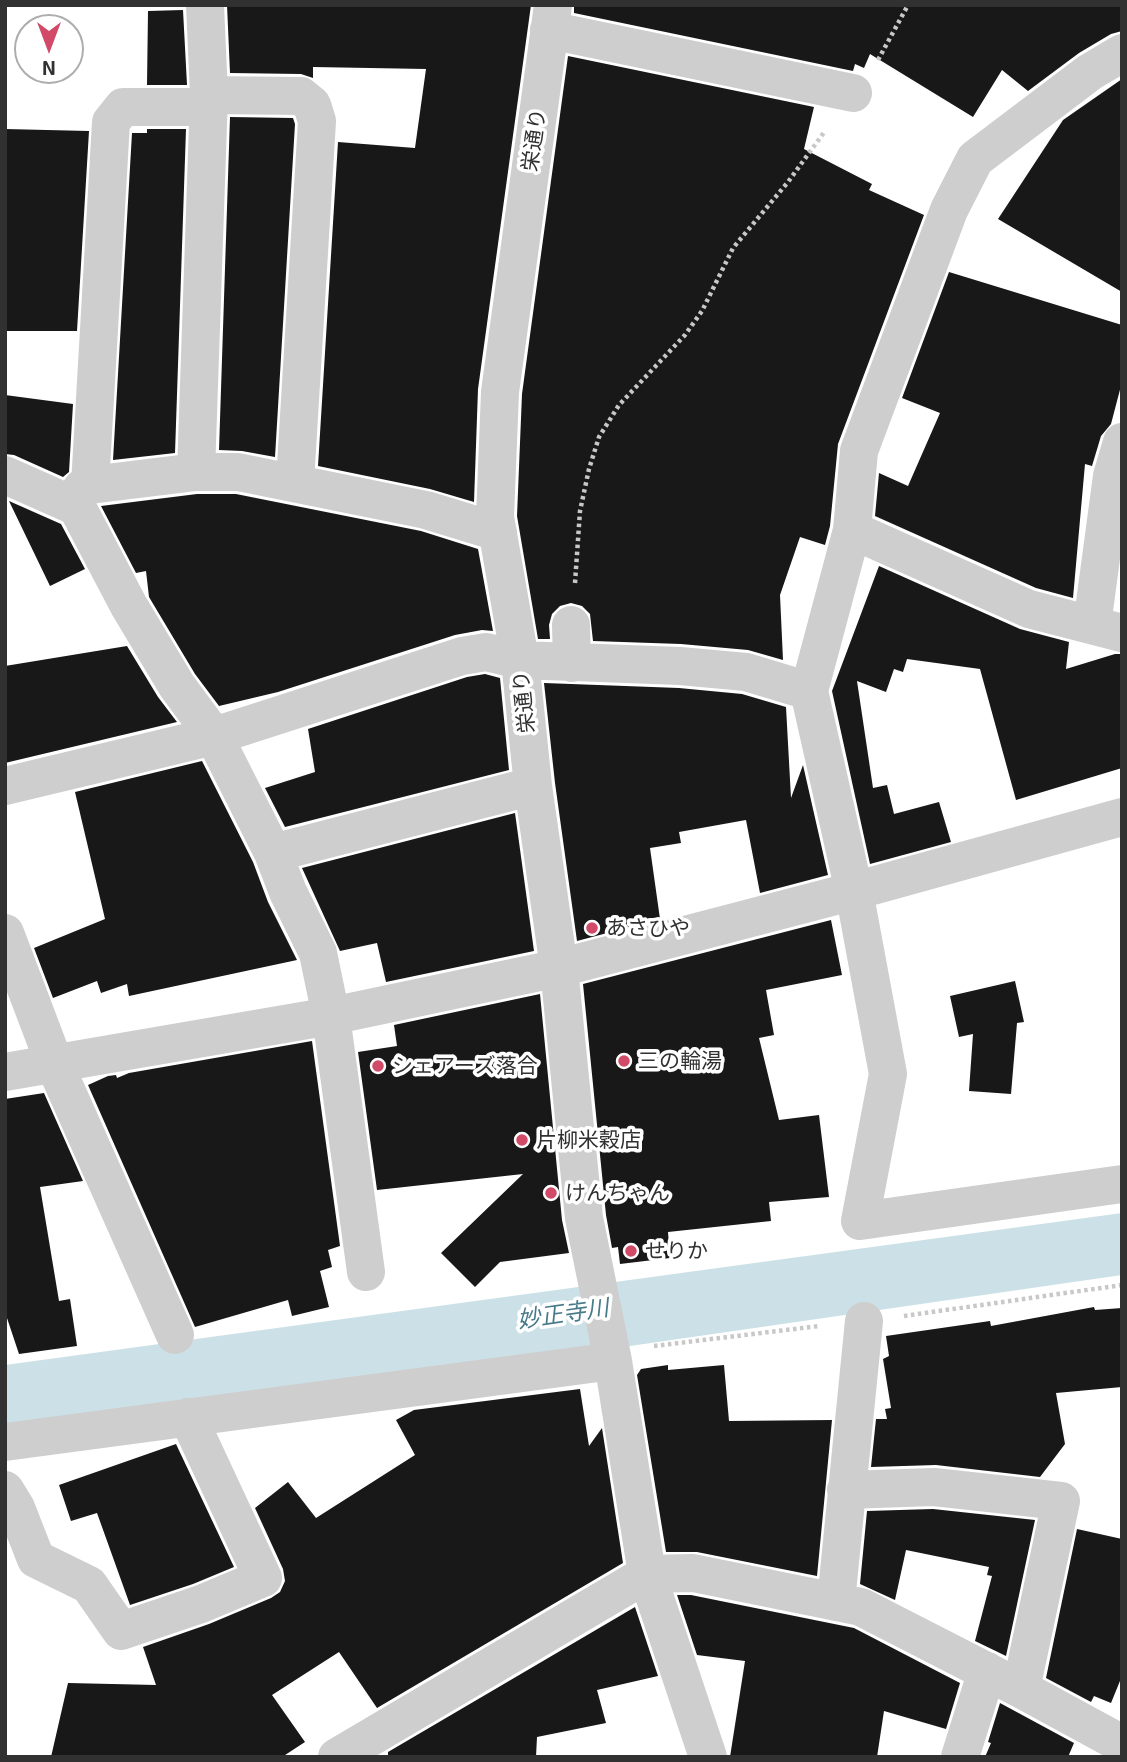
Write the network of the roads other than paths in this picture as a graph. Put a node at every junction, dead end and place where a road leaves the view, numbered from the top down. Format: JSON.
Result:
{"nodes":[{"id":1,"x":205,"y":5,"type":"edge"},
{"id":2,"x":551,"y":18,"type":"edge"},
{"id":3,"x":1122,"y":52,"type":"edge"},
{"id":4,"x":853,"y":93,"type":"road end"},
{"id":5,"x":209,"y":101,"type":"junction"},
{"id":6,"x":1122,"y":442,"type":"edge"},
{"id":7,"x":196,"y":472,"type":"junction"},
{"id":8,"x":5,"y":475,"type":"edge"},
{"id":9,"x":295,"y":482,"type":"junction"},
{"id":10,"x":81,"y":495,"type":"junction"},
{"id":11,"x":852,"y":530,"type":"junction"},
{"id":12,"x":498,"y":532,"type":"junction"},
{"id":13,"x":571,"y":625,"type":"road end"},
{"id":14,"x":1107,"y":629,"type":"edge"},
{"id":15,"x":520,"y":660,"type":"junction"},
{"id":16,"x":572,"y":663,"type":"junction"},
{"id":17,"x":809,"y":691,"type":"junction"},
{"id":18,"x":214,"y":736,"type":"junction"},
{"id":19,"x":5,"y":786,"type":"edge"},
{"id":20,"x":533,"y":786,"type":"junction"},
{"id":21,"x":1122,"y":817,"type":"edge"},
{"id":22,"x":273,"y":853,"type":"junction"},
{"id":23,"x":854,"y":891,"type":"junction"},
{"id":24,"x":5,"y":933,"type":"edge"},
{"id":25,"x":559,"y":968,"type":"junction"},
{"id":26,"x":331,"y":1016,"type":"junction"},
{"id":27,"x":55,"y":1065,"type":"junction"},
{"id":28,"x":5,"y":1072,"type":"edge"},
{"id":29,"x":1122,"y":1184,"type":"edge"},
{"id":30,"x":366,"y":1272,"type":"dead end"},
{"id":31,"x":864,"y":1321,"type":"dead end"},
{"id":32,"x":175,"y":1335,"type":"dead end"},
{"id":33,"x":612,"y":1354,"type":"junction"},
{"id":34,"x":188,"y":1417,"type":"junction"},
{"id":35,"x":5,"y":1442,"type":"edge"},
{"id":36,"x":5,"y":1490,"type":"edge"},
{"id":37,"x":846,"y":1490,"type":"junction"},
{"id":38,"x":647,"y":1574,"type":"junction"},
{"id":39,"x":836,"y":1602,"type":"junction"},
{"id":40,"x":988,"y":1671,"type":"junction"},
{"id":41,"x":1021,"y":1689,"type":"junction"},
{"id":42,"x":1122,"y":1744,"type":"edge"},
{"id":43,"x":337,"y":1757,"type":"edge"},
{"id":44,"x":708,"y":1757,"type":"edge"},
{"id":45,"x":960,"y":1757,"type":"edge"}],
"edges":[{"from":1,"to":5,"type":"street"},
{"from":2,"to":4,"type":"street"},
{"from":2,"to":12,"type":"street","name":"栄通り"},
{"from":3,"to":11,"type":"street"},
{"from":5,"to":7,"type":"street"},
{"from":5,"to":9,"type":"street"},
{"from":5,"to":10,"type":"street"},
{"from":6,"to":14,"type":"street"},
{"from":7,"to":9,"type":"street"},
{"from":7,"to":10,"type":"street"},
{"from":8,"to":10,"type":"street"},
{"from":9,"to":12,"type":"street"},
{"from":10,"to":18,"type":"street"},
{"from":11,"to":14,"type":"street"},
{"from":11,"to":17,"type":"street"},
{"from":12,"to":15,"type":"street","name":"栄通り"},
{"from":13,"to":16,"type":"street"},
{"from":15,"to":16,"type":"street"},
{"from":15,"to":18,"type":"street"},
{"from":15,"to":20,"type":"street","name":"栄通り"},
{"from":16,"to":17,"type":"street"},
{"from":17,"to":23,"type":"street"},
{"from":18,"to":19,"type":"street"},
{"from":18,"to":22,"type":"street"},
{"from":20,"to":22,"type":"street"},
{"from":20,"to":25,"type":"street","name":"栄通り"},
{"from":21,"to":23,"type":"street"},
{"from":22,"to":26,"type":"street"},
{"from":23,"to":25,"type":"street"},
{"from":23,"to":29,"type":"street"},
{"from":24,"to":27,"type":"street"},
{"from":25,"to":26,"type":"street"},
{"from":25,"to":33,"type":"street","name":"栄通り"},
{"from":26,"to":27,"type":"street"},
{"from":26,"to":30,"type":"street"},
{"from":27,"to":28,"type":"street"},
{"from":27,"to":32,"type":"street"},
{"from":31,"to":37,"type":"street"},
{"from":33,"to":34,"type":"street"},
{"from":33,"to":38,"type":"street","name":"栄通り"},
{"from":34,"to":35,"type":"street"},
{"from":34,"to":36,"type":"street"},
{"from":37,"to":39,"type":"street"},
{"from":37,"to":41,"type":"street"},
{"from":38,"to":39,"type":"street"},
{"from":38,"to":43,"type":"street"},
{"from":38,"to":44,"type":"street","name":"栄通り"},
{"from":39,"to":40,"type":"street"},
{"from":40,"to":41,"type":"street"},
{"from":40,"to":45,"type":"street"},
{"from":41,"to":42,"type":"street"}]}
